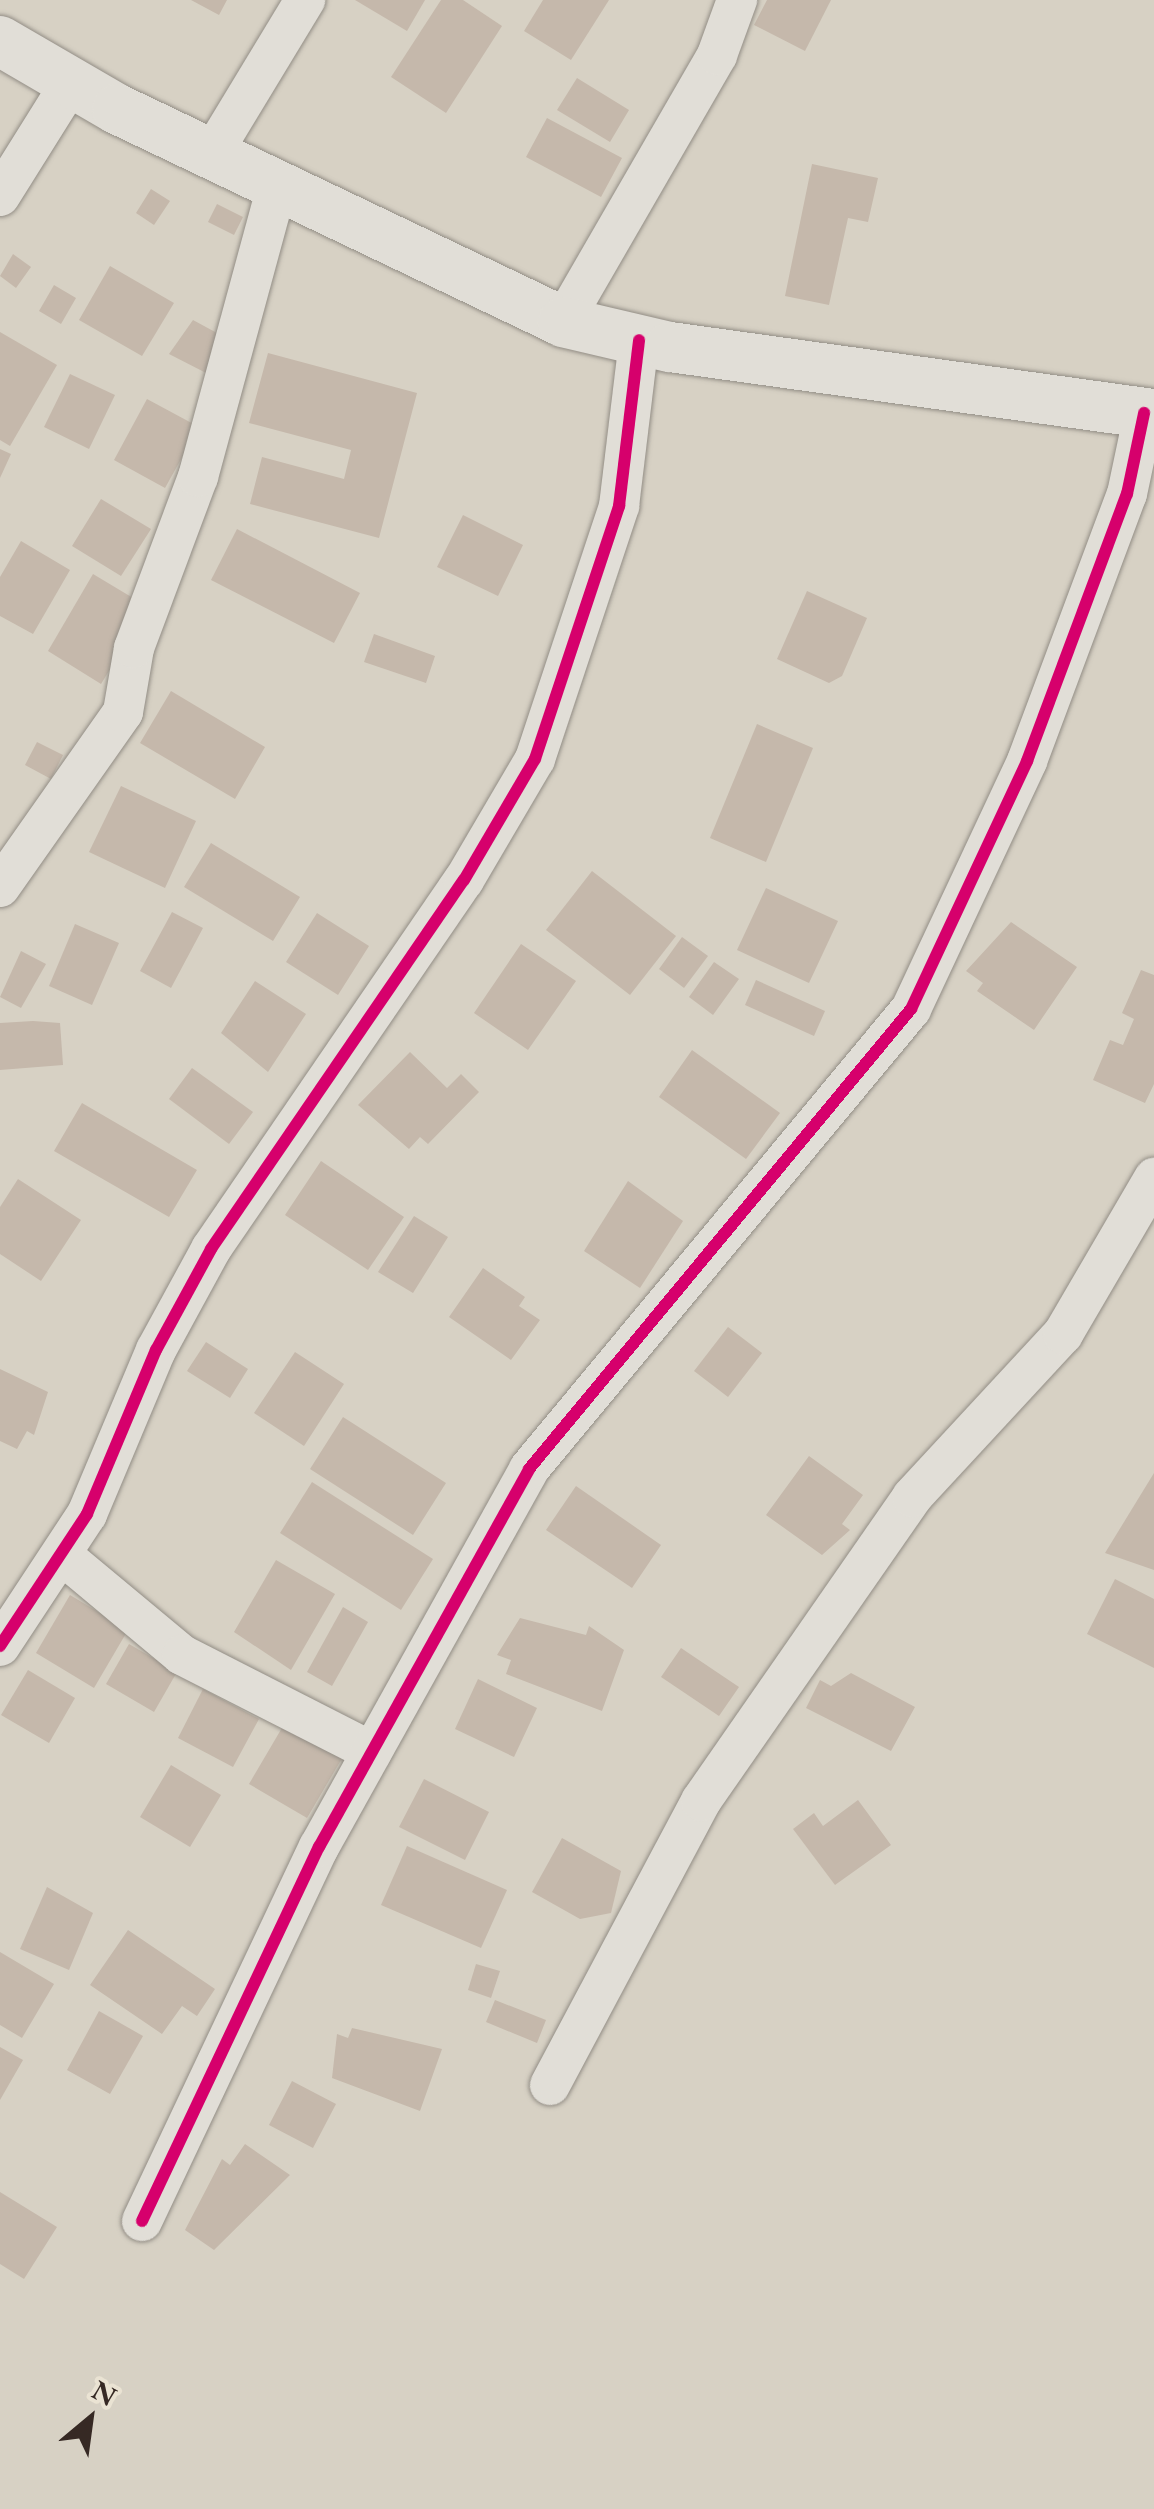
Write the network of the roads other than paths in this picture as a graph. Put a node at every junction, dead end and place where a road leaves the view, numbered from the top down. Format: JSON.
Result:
{"nodes":[{"id":1,"x":304,"y":0,"type":"edge"},
{"id":2,"x":737,"y":0,"type":"edge"},
{"id":3,"x":0,"y":41,"type":"edge"},
{"id":4,"x":70,"y":84,"type":"junction"},
{"id":5,"x":212,"y":152,"type":"junction"},
{"id":6,"x":277,"y":188,"type":"junction"},
{"id":7,"x":0,"y":196,"type":"edge"},
{"id":8,"x":564,"y":322,"type":"junction"},
{"id":9,"x":639,"y":340,"type":"junction"},
{"id":10,"x":1149,"y":413,"type":"edge"},
{"id":11,"x":0,"y":887,"type":"edge"},
{"id":12,"x":1154,"y":1178,"type":"edge"},
{"id":13,"x":62,"y":1555,"type":"junction"},
{"id":14,"x":0,"y":1646,"type":"edge"},
{"id":15,"x":372,"y":1752,"type":"junction"},
{"id":16,"x":550,"y":2085,"type":"dead end"},
{"id":17,"x":142,"y":2221,"type":"dead end"}],
"edges":[{"from":1,"to":5,"type":"street"},
{"from":2,"to":8,"type":"street"},
{"from":3,"to":4,"type":"street"},
{"from":4,"to":5,"type":"street"},
{"from":4,"to":7,"type":"street"},
{"from":5,"to":6,"type":"street"},
{"from":6,"to":8,"type":"street"},
{"from":6,"to":11,"type":"street"},
{"from":8,"to":9,"type":"street"},
{"from":9,"to":10,"type":"street"},
{"from":9,"to":13,"type":"street"},
{"from":10,"to":15,"type":"street"},
{"from":12,"to":16,"type":"street"},
{"from":13,"to":14,"type":"street"},
{"from":13,"to":15,"type":"street"},
{"from":15,"to":17,"type":"street"}]}
